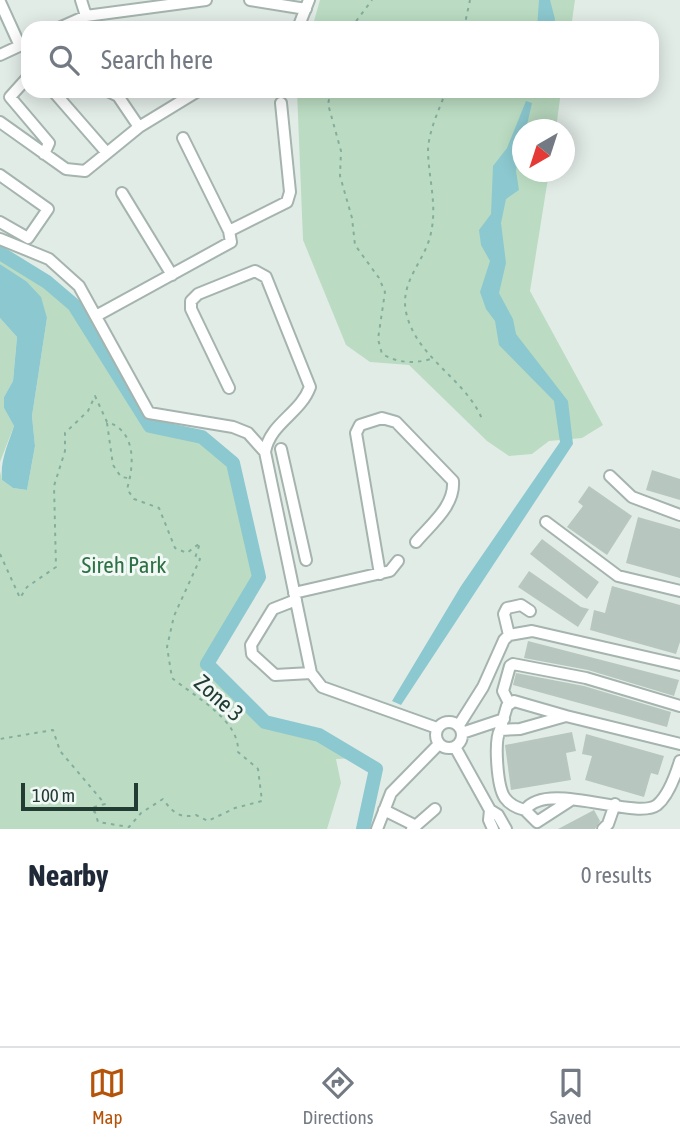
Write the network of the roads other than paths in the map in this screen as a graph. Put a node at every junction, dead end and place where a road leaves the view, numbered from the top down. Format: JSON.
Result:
{"nodes":[{"id":1,"x":81,"y":0,"type":"edge"},
{"id":2,"x":206,"y":0,"type":"edge"},
{"id":3,"x":250,"y":0,"type":"edge"},
{"id":4,"x":0,"y":2,"type":"edge"},
{"id":5,"x":154,"y":2,"type":"edge"},
{"id":6,"x":308,"y":4,"type":"edge"},
{"id":7,"x":86,"y":16,"type":"junction"},
{"id":8,"x":75,"y":21,"type":"edge"},
{"id":9,"x":301,"y":21,"type":"edge"},
{"id":10,"x":21,"y":39,"type":"edge"},
{"id":11,"x":21,"y":45,"type":"edge"},
{"id":12,"x":0,"y":55,"type":"edge"},
{"id":13,"x":21,"y":83,"type":"edge"},
{"id":14,"x":59,"y":98,"type":"edge"},
{"id":15,"x":119,"y":98,"type":"edge"},
{"id":16,"x":187,"y":98,"type":"edge"},
{"id":17,"x":281,"y":103,"type":"dead end"},
{"id":18,"x":20,"y":109,"type":"junction"},
{"id":19,"x":3,"y":124,"type":"edge"},
{"id":20,"x":139,"y":127,"type":"junction"},
{"id":21,"x":183,"y":138,"type":"dead end"},
{"id":22,"x":44,"y":153,"type":"junction"},
{"id":23,"x":107,"y":153,"type":"junction"},
{"id":24,"x":0,"y":174,"type":"edge"},
{"id":25,"x":122,"y":193,"type":"dead end"},
{"id":26,"x":0,"y":222,"type":"edge"},
{"id":27,"x":229,"y":231,"type":"junction"},
{"id":28,"x":0,"y":239,"type":"edge"},
{"id":29,"x":172,"y":275,"type":"junction"},
{"id":30,"x":96,"y":316,"type":"junction"},
{"id":31,"x":229,"y":388,"type":"dead end"},
{"id":32,"x":281,"y":449,"type":"dead end"},
{"id":33,"x":265,"y":452,"type":"junction"},
{"id":34,"x":610,"y":476,"type":"dead end"},
{"id":35,"x":287,"y":477,"type":"junction"},
{"id":36,"x":271,"y":481,"type":"junction"},
{"id":37,"x":680,"y":515,"type":"edge"},
{"id":38,"x":546,"y":522,"type":"dead end"},
{"id":39,"x":302,"y":541,"type":"junction"},
{"id":40,"x":416,"y":542,"type":"dead end"},
{"id":41,"x":284,"y":544,"type":"junction"},
{"id":42,"x":306,"y":560,"type":"dead end"},
{"id":43,"x":398,"y":561,"type":"dead end"},
{"id":44,"x":380,"y":573,"type":"junction"},
{"id":45,"x":680,"y":591,"type":"edge"},
{"id":46,"x":295,"y":596,"type":"junction"},
{"id":47,"x":530,"y":611,"type":"dead end"},
{"id":48,"x":509,"y":635,"type":"junction"},
{"id":49,"x":680,"y":666,"type":"edge"},
{"id":50,"x":311,"y":673,"type":"junction"},
{"id":51,"x":509,"y":703,"type":"junction"},
{"id":52,"x":680,"y":706,"type":"edge"},
{"id":53,"x":566,"y":716,"type":"junction"},
{"id":54,"x":502,"y":724,"type":"junction"},
{"id":55,"x":437,"y":729,"type":"junction"},
{"id":56,"x":460,"y":729,"type":"junction"},
{"id":57,"x":439,"y":744,"type":"junction"},
{"id":58,"x":680,"y":744,"type":"edge"},
{"id":59,"x":455,"y":747,"type":"junction"},
{"id":60,"x":680,"y":761,"type":"edge"},
{"id":61,"x":571,"y":800,"type":"junction"},
{"id":62,"x":615,"y":804,"type":"junction"},
{"id":63,"x":384,"y":810,"type":"junction"},
{"id":64,"x":435,"y":810,"type":"dead end"},
{"id":65,"x":491,"y":810,"type":"junction"},
{"id":66,"x":525,"y":810,"type":"junction"},
{"id":67,"x":538,"y":825,"type":"edge"},
{"id":68,"x":414,"y":827,"type":"edge"},
{"id":69,"x":377,"y":829,"type":"edge"},
{"id":70,"x":494,"y":829,"type":"edge"},
{"id":71,"x":506,"y":829,"type":"edge"},
{"id":72,"x":603,"y":829,"type":"edge"}],
"edges":[{"from":1,"to":7,"type":"street"},
{"from":2,"to":5,"type":"street"},
{"from":3,"to":6,"type":"street"},
{"from":4,"to":10,"type":"street"},
{"from":5,"to":7,"type":"street"},
{"from":6,"to":9,"type":"street"},
{"from":7,"to":8,"type":"street"},
{"from":11,"to":12,"type":"street"},
{"from":13,"to":18,"type":"street"},
{"from":14,"to":23,"type":"street"},
{"from":15,"to":20,"type":"street"},
{"from":16,"to":20,"type":"street"},
{"from":17,"to":27,"type":"street"},
{"from":18,"to":19,"type":"street"},
{"from":18,"to":22,"type":"street"},
{"from":19,"to":22,"type":"street"},
{"from":20,"to":23,"type":"street"},
{"from":21,"to":27,"type":"street"},
{"from":22,"to":23,"type":"street"},
{"from":24,"to":26,"type":"street"},
{"from":25,"to":29,"type":"street"},
{"from":27,"to":29,"type":"street"},
{"from":28,"to":30,"type":"street"},
{"from":29,"to":30,"type":"street"},
{"from":30,"to":33,"type":"street"},
{"from":31,"to":33,"type":"street"},
{"from":32,"to":35,"type":"street"},
{"from":33,"to":36,"type":"street"},
{"from":34,"to":37,"type":"street"},
{"from":35,"to":36,"type":"street"},
{"from":35,"to":39,"type":"street"},
{"from":36,"to":41,"type":"street"},
{"from":38,"to":45,"type":"street"},
{"from":39,"to":41,"type":"street"},
{"from":39,"to":42,"type":"street"},
{"from":40,"to":44,"type":"street"},
{"from":41,"to":46,"type":"street"},
{"from":43,"to":44,"type":"street"},
{"from":44,"to":46,"type":"street"},
{"from":46,"to":50,"type":"street"},
{"from":46,"to":50,"type":"street"},
{"from":47,"to":48,"type":"street"},
{"from":48,"to":49,"type":"street"},
{"from":48,"to":56,"type":"street"},
{"from":50,"to":55,"type":"street"},
{"from":51,"to":52,"type":"street"},
{"from":51,"to":53,"type":"street"},
{"from":51,"to":54,"type":"street"},
{"from":53,"to":54,"type":"street"},
{"from":53,"to":58,"type":"street"},
{"from":54,"to":56,"type":"street"},
{"from":54,"to":66,"type":"street"},
{"from":55,"to":56,"type":"street"},
{"from":55,"to":57,"type":"street"},
{"from":56,"to":59,"type":"street"},
{"from":57,"to":59,"type":"street"},
{"from":57,"to":63,"type":"street"},
{"from":59,"to":65,"type":"street"},
{"from":60,"to":62,"type":"street"},
{"from":61,"to":62,"type":"street"},
{"from":61,"to":66,"type":"street"},
{"from":61,"to":67,"type":"street"},
{"from":62,"to":72,"type":"street"},
{"from":63,"to":68,"type":"street"},
{"from":63,"to":69,"type":"street"},
{"from":64,"to":68,"type":"street"},
{"from":65,"to":70,"type":"street"},
{"from":65,"to":71,"type":"street"},
{"from":66,"to":67,"type":"street"}]}
